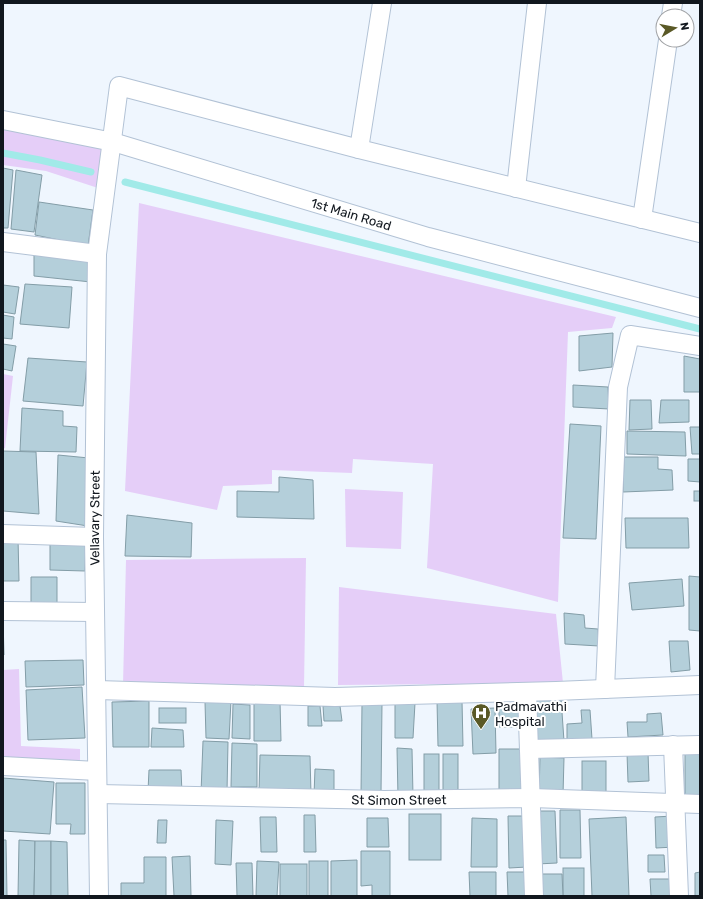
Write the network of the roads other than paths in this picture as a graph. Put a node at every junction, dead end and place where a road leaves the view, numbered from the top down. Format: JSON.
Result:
{"nodes":[{"id":1,"x":382,"y":3,"type":"edge"},
{"id":2,"x":537,"y":3,"type":"edge"},
{"id":3,"x":667,"y":48,"type":"edge"},
{"id":4,"x":3,"y":120,"type":"edge"},
{"id":5,"x":113,"y":142,"type":"junction"},
{"id":6,"x":359,"y":149,"type":"junction"},
{"id":7,"x":516,"y":188,"type":"junction"},
{"id":8,"x":642,"y":219,"type":"junction"},
{"id":9,"x":700,"y":233,"type":"edge"},
{"id":10,"x":3,"y":242,"type":"edge"},
{"id":11,"x":97,"y":254,"type":"junction"},
{"id":12,"x":700,"y":308,"type":"edge"},
{"id":13,"x":700,"y":346,"type":"edge"},
{"id":14,"x":3,"y":534,"type":"edge"},
{"id":15,"x":94,"y":537,"type":"junction"},
{"id":16,"x":3,"y":611,"type":"edge"},
{"id":17,"x":95,"y":612,"type":"junction"},
{"id":18,"x":700,"y":685,"type":"edge"},
{"id":19,"x":605,"y":689,"type":"junction"},
{"id":20,"x":97,"y":690,"type":"junction"},
{"id":21,"x":527,"y":692,"type":"junction"},
{"id":22,"x":673,"y":745,"type":"junction"},
{"id":23,"x":700,"y":745,"type":"edge"},
{"id":24,"x":529,"y":749,"type":"junction"},
{"id":25,"x":3,"y":766,"type":"edge"},
{"id":26,"x":97,"y":771,"type":"junction"},
{"id":27,"x":98,"y":794,"type":"junction"},
{"id":28,"x":532,"y":798,"type":"junction"},
{"id":29,"x":676,"y":803,"type":"junction"},
{"id":30,"x":700,"y":804,"type":"edge"},
{"id":31,"x":99,"y":896,"type":"edge"},
{"id":32,"x":534,"y":896,"type":"edge"},
{"id":33,"x":679,"y":896,"type":"edge"}],
"edges":[{"from":1,"to":6,"type":"street"},
{"from":2,"to":7,"type":"street"},
{"from":3,"to":8,"type":"street"},
{"from":4,"to":5,"type":"street","name":"1st Main Road"},
{"from":5,"to":6,"type":"street","name":"Vellavary Street"},
{"from":5,"to":11,"type":"street","name":"Vellavary Street"},
{"from":5,"to":12,"type":"street","name":"1st Main Road"},
{"from":6,"to":7,"type":"street"},
{"from":7,"to":8,"type":"street"},
{"from":8,"to":9,"type":"street"},
{"from":10,"to":11,"type":"street"},
{"from":11,"to":15,"type":"street","name":"Vellavary Street"},
{"from":13,"to":19,"type":"street"},
{"from":14,"to":15,"type":"street"},
{"from":15,"to":17,"type":"street","name":"Vellavary Street"},
{"from":16,"to":17,"type":"street"},
{"from":17,"to":20,"type":"street","name":"Vellavary Street"},
{"from":18,"to":19,"type":"street"},
{"from":19,"to":21,"type":"street"},
{"from":20,"to":21,"type":"street"},
{"from":20,"to":26,"type":"street","name":"Vellavary Street"},
{"from":21,"to":24,"type":"street"},
{"from":22,"to":23,"type":"street"},
{"from":22,"to":24,"type":"street"},
{"from":22,"to":29,"type":"street"},
{"from":24,"to":28,"type":"street"},
{"from":25,"to":26,"type":"street"},
{"from":26,"to":27,"type":"street","name":"Vellavary Street"},
{"from":27,"to":28,"type":"street","name":"St Simon Street"},
{"from":27,"to":31,"type":"street","name":"Vellavary Street"},
{"from":28,"to":29,"type":"street","name":"St Simon Street"},
{"from":28,"to":32,"type":"street"},
{"from":29,"to":30,"type":"street","name":"St Simon Street"},
{"from":29,"to":33,"type":"street"}]}
